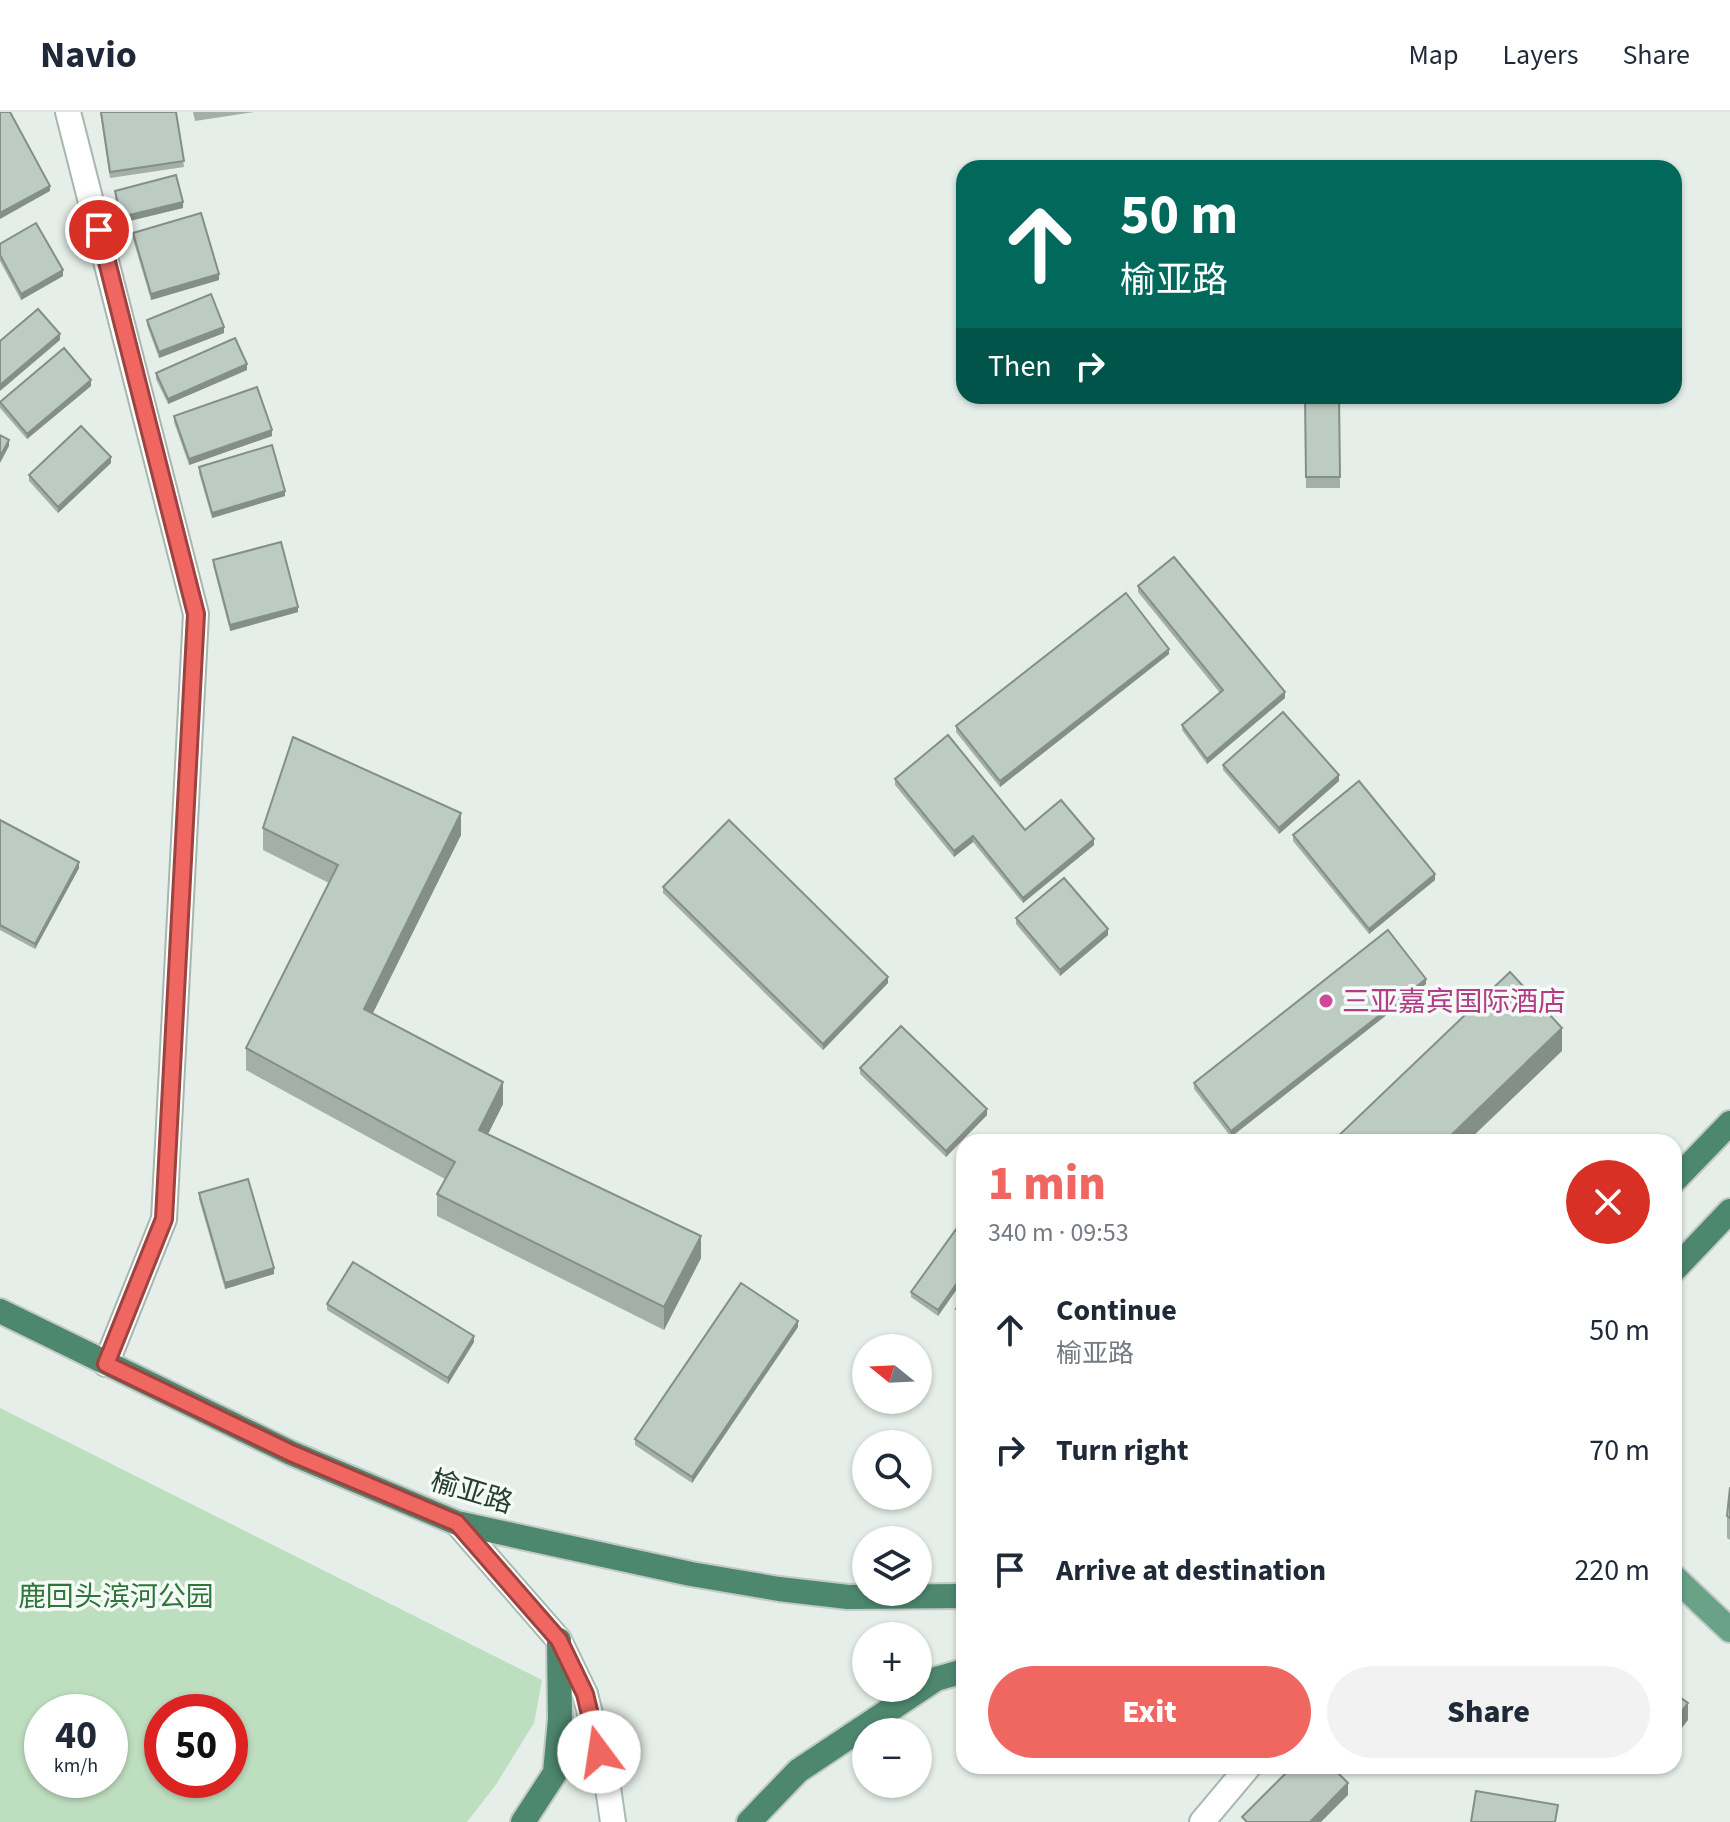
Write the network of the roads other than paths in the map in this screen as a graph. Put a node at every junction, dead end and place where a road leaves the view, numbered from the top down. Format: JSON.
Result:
{"nodes":[{"id":1,"x":68,"y":112,"type":"edge"},
{"id":2,"x":1730,"y":1123,"type":"edge"},
{"id":3,"x":1682,"y":1173,"type":"edge"},
{"id":4,"x":1730,"y":1211,"type":"edge"},
{"id":5,"x":1682,"y":1262,"type":"edge"},
{"id":6,"x":0,"y":1311,"type":"edge"},
{"id":7,"x":106,"y":1364,"type":"junction"},
{"id":8,"x":457,"y":1523,"type":"junction"},
{"id":9,"x":1682,"y":1585,"type":"edge"},
{"id":10,"x":956,"y":1596,"type":"edge"},
{"id":11,"x":1730,"y":1630,"type":"edge"},
{"id":12,"x":559,"y":1640,"type":"junction"},
{"id":13,"x":956,"y":1673,"type":"edge"},
{"id":14,"x":1242,"y":1774,"type":"edge"},
{"id":15,"x":523,"y":1822,"type":"edge"},
{"id":16,"x":613,"y":1822,"type":"edge"},
{"id":17,"x":749,"y":1822,"type":"edge"},
{"id":18,"x":1202,"y":1822,"type":"edge"}],
"edges":[{"from":1,"to":7,"type":"street"},
{"from":2,"to":3,"type":"highway"},
{"from":4,"to":5,"type":"highway"},
{"from":6,"to":7,"type":"highway","name":"榆亚路"},
{"from":7,"to":8,"type":"highway","name":"榆亚路"},
{"from":8,"to":10,"type":"highway","name":"榆亚路"},
{"from":8,"to":12,"type":"street"},
{"from":9,"to":11,"type":"main road"},
{"from":12,"to":15,"type":"highway"},
{"from":12,"to":16,"type":"street"},
{"from":13,"to":17,"type":"highway"},
{"from":14,"to":18,"type":"street"}]}
